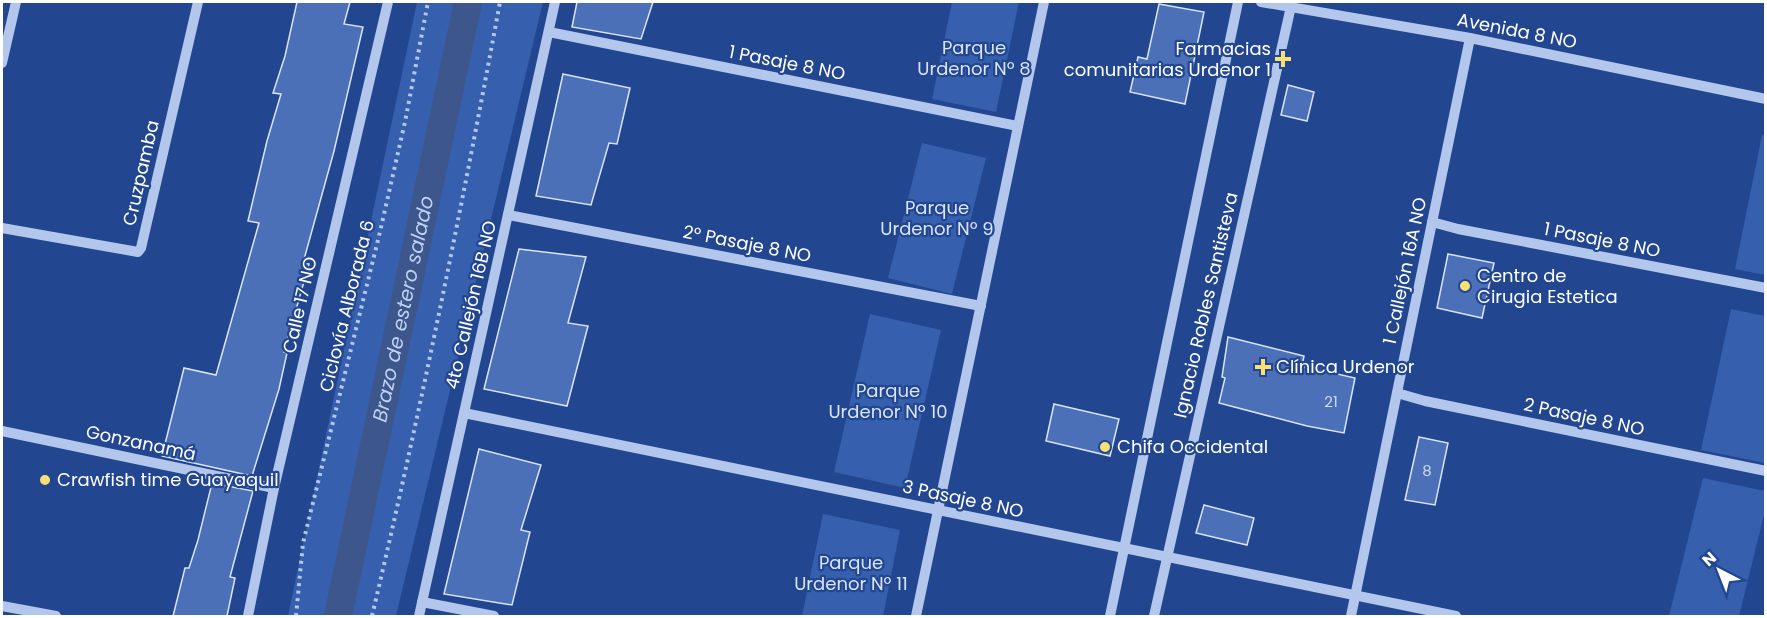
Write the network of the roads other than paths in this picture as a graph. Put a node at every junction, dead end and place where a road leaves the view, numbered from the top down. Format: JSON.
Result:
{"nodes":[{"id":1,"x":16,"y":2,"type":"edge"},
{"id":2,"x":198,"y":2,"type":"edge"},
{"id":3,"x":388,"y":2,"type":"edge"},
{"id":4,"x":555,"y":2,"type":"edge"},
{"id":5,"x":1044,"y":2,"type":"edge"},
{"id":6,"x":1238,"y":2,"type":"edge"},
{"id":7,"x":1261,"y":2,"type":"edge"},
{"id":8,"x":1291,"y":4,"type":"edge"},
{"id":9,"x":549,"y":32,"type":"junction"},
{"id":10,"x":1470,"y":38,"type":"junction"},
{"id":11,"x":2,"y":63,"type":"edge"},
{"id":12,"x":1766,"y":99,"type":"edge"},
{"id":13,"x":1018,"y":126,"type":"junction"},
{"id":14,"x":508,"y":215,"type":"junction"},
{"id":15,"x":1432,"y":222,"type":"junction"},
{"id":16,"x":2,"y":228,"type":"edge"},
{"id":17,"x":1766,"y":288,"type":"edge"},
{"id":18,"x":981,"y":306,"type":"junction"},
{"id":19,"x":1397,"y":393,"type":"junction"},
{"id":20,"x":464,"y":413,"type":"junction"},
{"id":21,"x":2,"y":430,"type":"edge"},
{"id":22,"x":1766,"y":471,"type":"edge"},
{"id":23,"x":274,"y":488,"type":"junction"},
{"id":24,"x":938,"y":511,"type":"junction"},
{"id":25,"x":1126,"y":549,"type":"junction"},
{"id":26,"x":1166,"y":557,"type":"junction"},
{"id":27,"x":1356,"y":596,"type":"junction"},
{"id":28,"x":422,"y":602,"type":"junction"},
{"id":29,"x":2,"y":606,"type":"edge"},
{"id":30,"x":56,"y":616,"type":"edge"},
{"id":31,"x":248,"y":616,"type":"edge"},
{"id":32,"x":419,"y":616,"type":"edge"},
{"id":33,"x":494,"y":616,"type":"edge"},
{"id":34,"x":916,"y":616,"type":"edge"},
{"id":35,"x":1110,"y":616,"type":"edge"},
{"id":36,"x":1154,"y":616,"type":"edge"},
{"id":37,"x":1352,"y":616,"type":"edge"},
{"id":38,"x":1456,"y":616,"type":"edge"}],
"edges":[{"from":1,"to":11,"type":"street"},
{"from":2,"to":16,"type":"street","name":"Cruzpamba"},
{"from":3,"to":23,"type":"street","name":"Calle 17 NO"},
{"from":4,"to":9,"type":"street","name":"4to Callejón 16B NO"},
{"from":5,"to":13,"type":"street"},
{"from":6,"to":25,"type":"street","name":"Ignacio Robles Santisteva"},
{"from":7,"to":8,"type":"street","name":"Avenida 8 NO"},
{"from":8,"to":10,"type":"street","name":"Avenida 8 NO"},
{"from":8,"to":26,"type":"street","name":"Ignacio Robles Santisteva"},
{"from":9,"to":13,"type":"street","name":"1 Pasaje 8 NO"},
{"from":9,"to":14,"type":"street","name":"4to Callejón 16B NO"},
{"from":10,"to":12,"type":"street","name":"Avenida 8 NO"},
{"from":10,"to":15,"type":"street","name":"1 Callejón 16A NO"},
{"from":13,"to":18,"type":"street"},
{"from":14,"to":18,"type":"street","name":"2° Pasaje 8 NO"},
{"from":14,"to":20,"type":"street","name":"4to Callejón 16B NO"},
{"from":15,"to":17,"type":"street","name":"1 Pasaje 8 NO"},
{"from":15,"to":19,"type":"street","name":"1 Callejón 16A NO"},
{"from":18,"to":24,"type":"street"},
{"from":19,"to":22,"type":"street","name":"2 Pasaje 8 NO"},
{"from":19,"to":27,"type":"street","name":"1 Callejón 16A NO"},
{"from":20,"to":24,"type":"street","name":"3 Pasaje 8 NO"},
{"from":20,"to":28,"type":"street","name":"4to Callejón 16B NO"},
{"from":21,"to":23,"type":"street","name":"Gonzanamá"},
{"from":23,"to":31,"type":"street","name":"Calle 17 NO"},
{"from":24,"to":25,"type":"street","name":"3 Pasaje 8 NO"},
{"from":24,"to":34,"type":"street"},
{"from":25,"to":26,"type":"street","name":"3 Pasaje 8 NO"},
{"from":25,"to":35,"type":"street","name":"Ignacio Robles Santisteva"},
{"from":26,"to":27,"type":"street","name":"3 Pasaje 8 NO"},
{"from":26,"to":36,"type":"street","name":"Ignacio Robles Santisteva"},
{"from":27,"to":37,"type":"street","name":"1 Callejón 16A NO"},
{"from":27,"to":38,"type":"street","name":"3 Pasaje 8 NO"},
{"from":28,"to":32,"type":"street","name":"4to Callejón 16B NO"},
{"from":28,"to":33,"type":"street"},
{"from":29,"to":30,"type":"street"}]}
